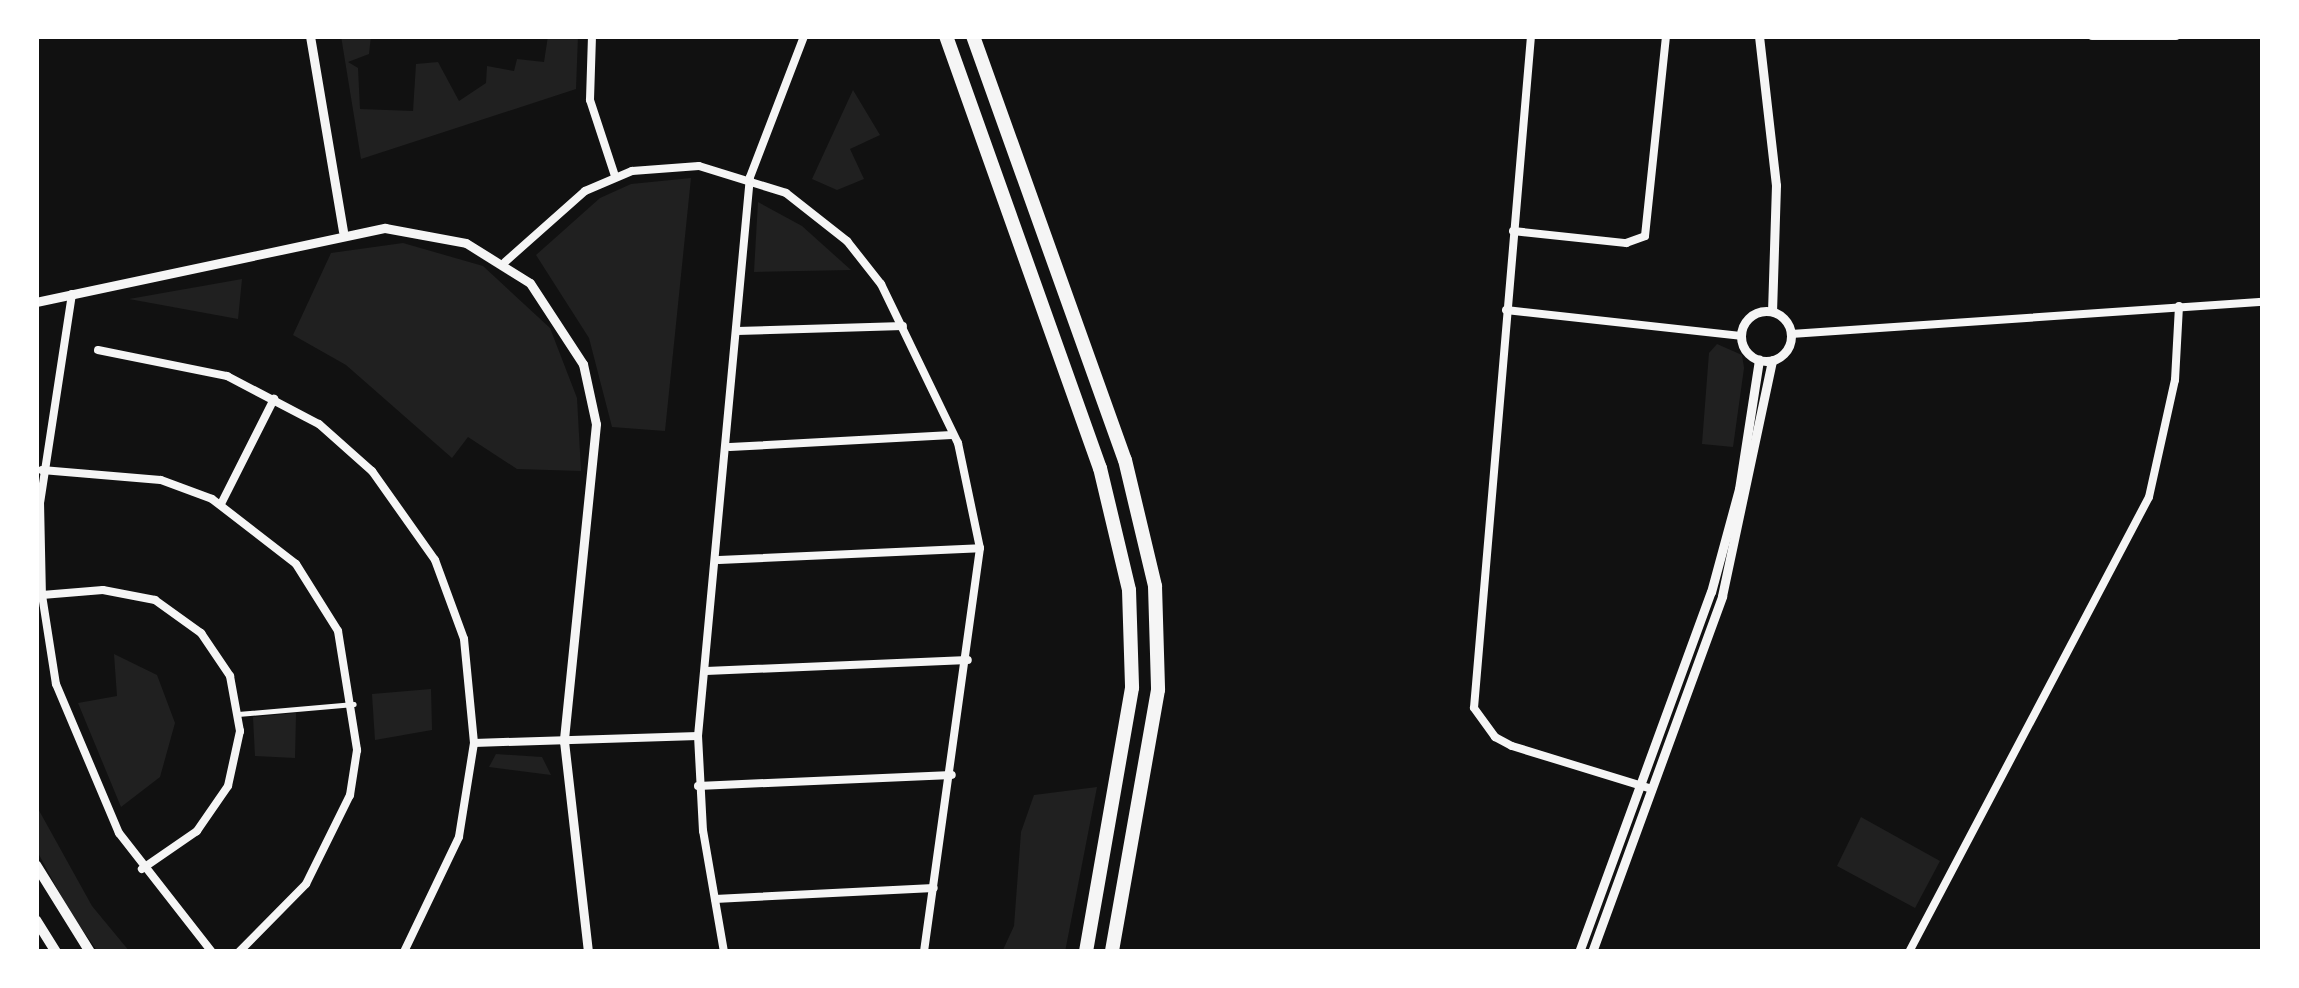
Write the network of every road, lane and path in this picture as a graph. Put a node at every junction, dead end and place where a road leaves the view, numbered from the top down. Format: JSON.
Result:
{"nodes":[{"id":1,"x":310,"y":36,"type":"edge"},
{"id":2,"x":592,"y":36,"type":"edge"},
{"id":3,"x":804,"y":36,"type":"edge"},
{"id":4,"x":946,"y":36,"type":"edge"},
{"id":5,"x":973,"y":36,"type":"edge"},
{"id":6,"x":1531,"y":36,"type":"edge"},
{"id":7,"x":1666,"y":36,"type":"edge"},
{"id":8,"x":1759,"y":36,"type":"edge"},
{"id":9,"x":2092,"y":36,"type":"edge"},
{"id":10,"x":2176,"y":36,"type":"edge"},
{"id":11,"x":615,"y":176,"type":"junction"},
{"id":12,"x":750,"y":177,"type":"junction"},
{"id":13,"x":343,"y":231,"type":"junction"},
{"id":14,"x":1513,"y":231,"type":"junction"},
{"id":15,"x":505,"y":262,"type":"junction"},
{"id":16,"x":72,"y":294,"type":"junction"},
{"id":17,"x":36,"y":302,"type":"edge"},
{"id":18,"x":2263,"y":302,"type":"edge"},
{"id":19,"x":2179,"y":307,"type":"junction"},
{"id":20,"x":1505,"y":310,"type":"junction"},
{"id":21,"x":1772,"y":311,"type":"junction"},
{"id":22,"x":902,"y":326,"type":"junction"},
{"id":23,"x":737,"y":331,"type":"junction"},
{"id":24,"x":1791,"y":334,"type":"junction"},
{"id":25,"x":1741,"y":336,"type":"junction"},
{"id":26,"x":98,"y":350,"type":"dead end"},
{"id":27,"x":1759,"y":360,"type":"junction"},
{"id":28,"x":1772,"y":361,"type":"junction"},
{"id":29,"x":274,"y":399,"type":"junction"},
{"id":30,"x":952,"y":435,"type":"junction"},
{"id":31,"x":730,"y":447,"type":"junction"},
{"id":32,"x":42,"y":470,"type":"junction"},
{"id":33,"x":221,"y":504,"type":"junction"},
{"id":34,"x":980,"y":548,"type":"junction"},
{"id":35,"x":719,"y":560,"type":"junction"},
{"id":36,"x":42,"y":596,"type":"junction"},
{"id":37,"x":968,"y":660,"type":"junction"},
{"id":38,"x":706,"y":671,"type":"junction"},
{"id":39,"x":354,"y":704,"type":"junction"},
{"id":40,"x":238,"y":715,"type":"junction"},
{"id":41,"x":698,"y":736,"type":"junction"},
{"id":42,"x":564,"y":741,"type":"junction"},
{"id":43,"x":474,"y":743,"type":"junction"},
{"id":44,"x":952,"y":775,"type":"junction"},
{"id":45,"x":698,"y":786,"type":"junction"},
{"id":46,"x":1647,"y":787,"type":"junction"},
{"id":47,"x":36,"y":865,"type":"edge"},
{"id":48,"x":142,"y":869,"type":"junction"},
{"id":49,"x":934,"y":888,"type":"junction"},
{"id":50,"x":715,"y":899,"type":"junction"},
{"id":51,"x":36,"y":920,"type":"edge"},
{"id":52,"x":56,"y":952,"type":"edge"},
{"id":53,"x":90,"y":952,"type":"edge"},
{"id":54,"x":212,"y":952,"type":"edge"},
{"id":55,"x":238,"y":952,"type":"edge"},
{"id":56,"x":404,"y":952,"type":"edge"},
{"id":57,"x":588,"y":952,"type":"edge"},
{"id":58,"x":724,"y":952,"type":"edge"},
{"id":59,"x":924,"y":952,"type":"edge"},
{"id":60,"x":1085,"y":952,"type":"edge"},
{"id":61,"x":1112,"y":952,"type":"edge"},
{"id":62,"x":1579,"y":952,"type":"edge"},
{"id":63,"x":1592,"y":952,"type":"edge"},
{"id":64,"x":1909,"y":952,"type":"edge"}],
"edges":[{"from":1,"to":13,"type":"street"},
{"from":2,"to":11,"type":"street"},
{"from":3,"to":12,"type":"street"},
{"from":4,"to":60,"type":"highway"},
{"from":5,"to":61,"type":"highway"},
{"from":6,"to":14,"type":"street"},
{"from":7,"to":14,"type":"street"},
{"from":8,"to":21,"type":"street"},
{"from":9,"to":10,"type":"street"},
{"from":11,"to":12,"type":"street"},
{"from":11,"to":15,"type":"street"},
{"from":12,"to":22,"type":"street"},
{"from":12,"to":23,"type":"street"},
{"from":13,"to":15,"type":"street"},
{"from":13,"to":16,"type":"street"},
{"from":14,"to":20,"type":"street"},
{"from":15,"to":42,"type":"street"},
{"from":16,"to":17,"type":"street"},
{"from":16,"to":32,"type":"street"},
{"from":18,"to":19,"type":"street"},
{"from":19,"to":24,"type":"street"},
{"from":19,"to":64,"type":"street"},
{"from":20,"to":25,"type":"street"},
{"from":20,"to":46,"type":"street"},
{"from":21,"to":24,"type":"street"},
{"from":21,"to":25,"type":"street"},
{"from":22,"to":23,"type":"street"},
{"from":22,"to":30,"type":"street"},
{"from":23,"to":31,"type":"street"},
{"from":24,"to":28,"type":"street"},
{"from":25,"to":27,"type":"street"},
{"from":26,"to":29,"type":"street"},
{"from":27,"to":28,"type":"street"},
{"from":27,"to":46,"type":"street"},
{"from":28,"to":46,"type":"street"},
{"from":29,"to":33,"type":"street"},
{"from":29,"to":43,"type":"street"},
{"from":30,"to":31,"type":"street"},
{"from":30,"to":34,"type":"street"},
{"from":31,"to":35,"type":"street"},
{"from":32,"to":33,"type":"street"},
{"from":32,"to":36,"type":"street"},
{"from":33,"to":39,"type":"street"},
{"from":34,"to":35,"type":"street"},
{"from":34,"to":37,"type":"street"},
{"from":35,"to":38,"type":"street"},
{"from":36,"to":40,"type":"street"},
{"from":36,"to":48,"type":"street"},
{"from":37,"to":38,"type":"street"},
{"from":37,"to":44,"type":"street"},
{"from":38,"to":41,"type":"street"},
{"from":39,"to":40,"type":"lane"},
{"from":39,"to":55,"type":"street"},
{"from":40,"to":48,"type":"street"},
{"from":41,"to":42,"type":"street"},
{"from":41,"to":45,"type":"street"},
{"from":42,"to":43,"type":"street"},
{"from":42,"to":57,"type":"street"},
{"from":43,"to":56,"type":"street"},
{"from":44,"to":45,"type":"street"},
{"from":44,"to":49,"type":"street"},
{"from":45,"to":50,"type":"street"},
{"from":46,"to":62,"type":"street"},
{"from":46,"to":63,"type":"street"},
{"from":47,"to":53,"type":"main road"},
{"from":48,"to":54,"type":"street"},
{"from":49,"to":50,"type":"street"},
{"from":49,"to":59,"type":"street"},
{"from":50,"to":58,"type":"street"},
{"from":51,"to":52,"type":"main road"}]}
